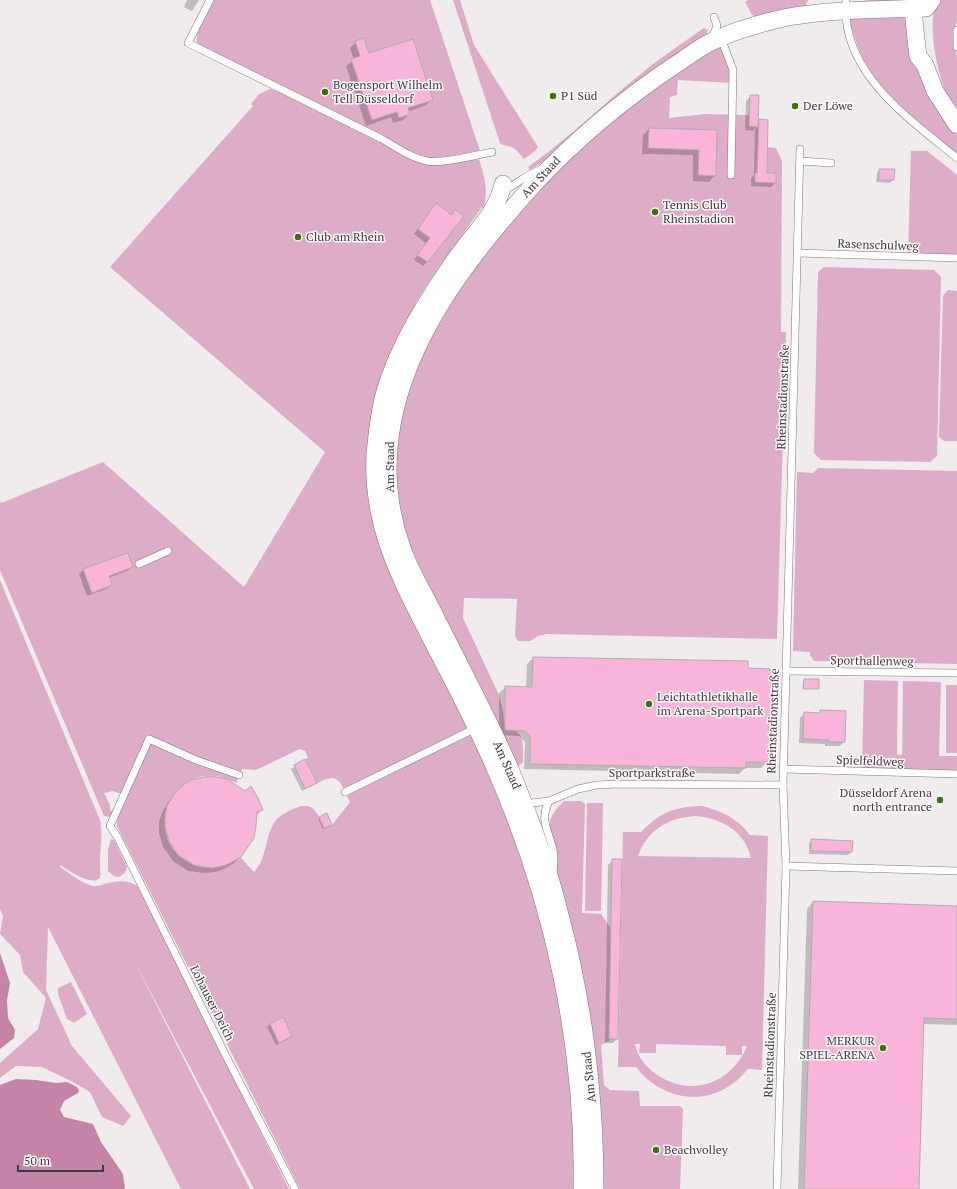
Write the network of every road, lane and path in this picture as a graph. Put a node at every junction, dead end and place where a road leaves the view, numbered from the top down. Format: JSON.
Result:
{"nodes":[{"id":1,"x":210,"y":0,"type":"edge"},
{"id":2,"x":921,"y":4,"type":"edge"},
{"id":3,"x":846,"y":5,"type":"edge"},
{"id":4,"x":896,"y":9,"type":"junction"},
{"id":5,"x":714,"y":17,"type":"dead end"},
{"id":6,"x":914,"y":30,"type":"junction"},
{"id":7,"x":957,"y":30,"type":"edge"},
{"id":8,"x":714,"y":41,"type":"junction"},
{"id":9,"x":957,"y":47,"type":"edge"},
{"id":10,"x":925,"y":65,"type":"junction"},
{"id":11,"x":957,"y":125,"type":"edge"},
{"id":12,"x":800,"y":148,"type":"dead end"},
{"id":13,"x":492,"y":152,"type":"dead end"},
{"id":14,"x":957,"y":158,"type":"edge"},
{"id":15,"x":800,"y":161,"type":"junction"},
{"id":16,"x":830,"y":163,"type":"dead end"},
{"id":17,"x":550,"y":166,"type":"junction"},
{"id":18,"x":731,"y":175,"type":"dead end"},
{"id":19,"x":502,"y":188,"type":"joint"},
{"id":20,"x":499,"y":212,"type":"junction"},
{"id":21,"x":798,"y":253,"type":"junction"},
{"id":22,"x":957,"y":258,"type":"edge"},
{"id":23,"x":168,"y":551,"type":"dead end"},
{"id":24,"x":139,"y":564,"type":"dead end"},
{"id":25,"x":786,"y":671,"type":"junction"},
{"id":26,"x":957,"y":673,"type":"edge"},
{"id":27,"x":477,"y":728,"type":"junction"},
{"id":28,"x":783,"y":769,"type":"junction"},
{"id":29,"x":957,"y":774,"type":"edge"},
{"id":30,"x":239,"y":775,"type":"dead end"},
{"id":31,"x":783,"y":785,"type":"junction"},
{"id":32,"x":345,"y":792,"type":"dead end"},
{"id":33,"x":549,"y":801,"type":"junction"},
{"id":34,"x":524,"y":804,"type":"junction"},
{"id":35,"x":786,"y":866,"type":"junction"},
{"id":36,"x":957,"y":871,"type":"edge"},
{"id":37,"x":551,"y":882,"type":"junction"},
{"id":38,"x":295,"y":1189,"type":"edge"},
{"id":39,"x":582,"y":1189,"type":"edge"},
{"id":40,"x":595,"y":1189,"type":"edge"},
{"id":41,"x":777,"y":1189,"type":"edge"}],
"edges":[{"from":1,"to":13,"type":"lane"},
{"from":2,"to":4,"type":"street","name":"Am Staad"},
{"from":2,"to":6,"type":"street"},
{"from":2,"to":10,"type":"street"},
{"from":3,"to":4,"type":"street","name":"Am Staad"},
{"from":3,"to":8,"type":"street","name":"Am Staad"},
{"from":3,"to":14,"type":"lane"},
{"from":4,"to":6,"type":"street"},
{"from":5,"to":8,"type":"lane"},
{"from":6,"to":10,"type":"street"},
{"from":7,"to":9,"type":"lane"},
{"from":8,"to":17,"type":"street","name":"Am Staad"},
{"from":8,"to":18,"type":"lane"},
{"from":10,"to":11,"type":"street"},
{"from":12,"to":15,"type":"lane","name":"Rheinstadionstraße"},
{"from":15,"to":16,"type":"lane"},
{"from":15,"to":21,"type":"lane","name":"Rheinstadionstraße"},
{"from":17,"to":19,"type":"lane"},
{"from":17,"to":20,"type":"street","name":"Am Staad"},
{"from":19,"to":20,"type":"street","name":"Am Staad"},
{"from":20,"to":27,"type":"street","name":"Am Staad"},
{"from":20,"to":34,"type":"street","name":"Am Staad"},
{"from":21,"to":22,"type":"lane","name":"Rasenschulweg"},
{"from":21,"to":25,"type":"lane","name":"Rheinstadionstraße"},
{"from":23,"to":24,"type":"lane"},
{"from":25,"to":26,"type":"lane","name":"Sporthallenweg"},
{"from":25,"to":28,"type":"lane","name":"Rheinstadionstraße"},
{"from":27,"to":32,"type":"lane"},
{"from":27,"to":39,"type":"street","name":"Am Staad"},
{"from":28,"to":29,"type":"lane","name":"Spielfeldweg"},
{"from":28,"to":31,"type":"lane","name":"Rheinstadionstraße"},
{"from":30,"to":38,"type":"lane","name":"Lohauser Deich"},
{"from":31,"to":33,"type":"lane","name":"Sportparkstraße"},
{"from":31,"to":35,"type":"lane","name":"Rheinstadionstraße"},
{"from":33,"to":34,"type":"lane","name":"Sportparkstraße"},
{"from":33,"to":37,"type":"lane"},
{"from":34,"to":37,"type":"street","name":"Am Staad"},
{"from":35,"to":36,"type":"lane"},
{"from":35,"to":41,"type":"lane","name":"Rheinstadionstraße"},
{"from":37,"to":40,"type":"street","name":"Am Staad"}]}
